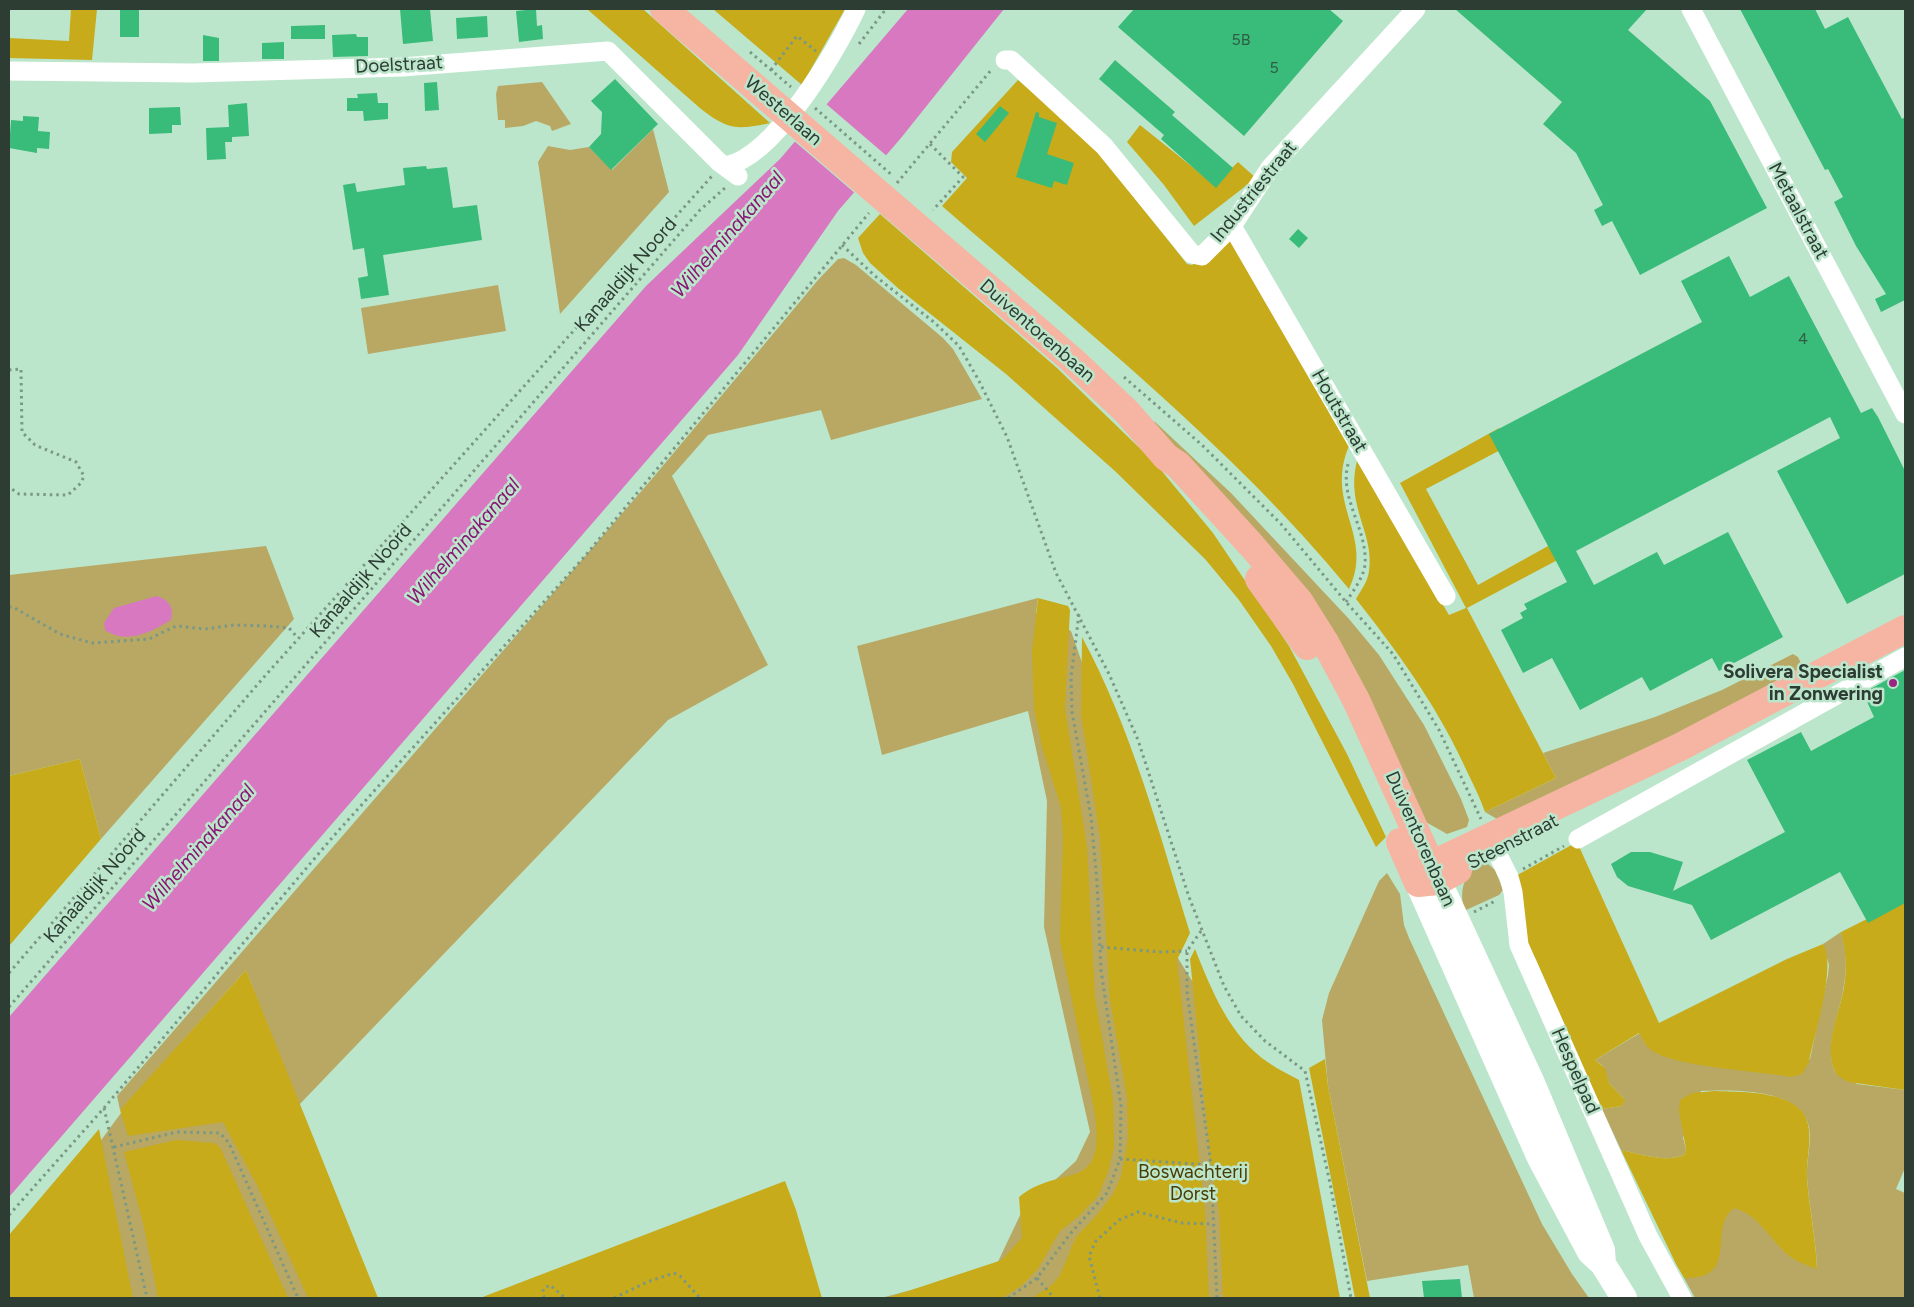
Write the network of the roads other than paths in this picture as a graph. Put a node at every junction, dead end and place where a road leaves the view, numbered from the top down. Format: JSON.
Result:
{"nodes":[{"id":1,"x":664,"y":9,"type":"edge"},
{"id":2,"x":856,"y":9,"type":"edge"},
{"id":3,"x":1416,"y":9,"type":"edge"},
{"id":4,"x":1691,"y":9,"type":"edge"},
{"id":5,"x":1005,"y":60,"type":"road end"},
{"id":6,"x":9,"y":71,"type":"edge"},
{"id":7,"x":901,"y":213,"type":"joint"},
{"id":8,"x":1232,"y":226,"type":"junction"},
{"id":9,"x":1905,"y":414,"type":"edge"},
{"id":10,"x":1446,"y":596,"type":"dead end"},
{"id":11,"x":1905,"y":629,"type":"edge"},
{"id":12,"x":1905,"y":656,"type":"edge"},
{"id":13,"x":1842,"y":678,"type":"junction"},
{"id":14,"x":1578,"y":839,"type":"road end"},
{"id":15,"x":1493,"y":844,"type":"junction"},
{"id":16,"x":1429,"y":876,"type":"junction"},
{"id":17,"x":1624,"y":1298,"type":"edge"},
{"id":18,"x":1682,"y":1298,"type":"edge"}],
"edges":[{"from":1,"to":7,"type":"main road","name":"Westerlaan"},
{"from":2,"to":6,"type":"street","name":"Doelstraat"},
{"from":3,"to":8,"type":"street","name":"Industriestraat"},
{"from":4,"to":9,"type":"street","name":"Metaalstraat"},
{"from":5,"to":8,"type":"street","name":"Industriestraat"},
{"from":7,"to":16,"type":"main road","name":"Duiventorenbaan"},
{"from":8,"to":10,"type":"street","name":"Houtstraat"},
{"from":11,"to":13,"type":"main road","name":"Steenstraat"},
{"from":12,"to":13,"type":"street","name":"Steenstraat"},
{"from":13,"to":14,"type":"street","name":"Steenstraat"},
{"from":13,"to":15,"type":"main road","name":"Steenstraat"},
{"from":15,"to":16,"type":"main road","name":"Steenstraat"},
{"from":15,"to":18,"type":"street","name":"Hespelpad"},
{"from":16,"to":17,"type":"main road","name":"Duiventorenbaan"}]}
